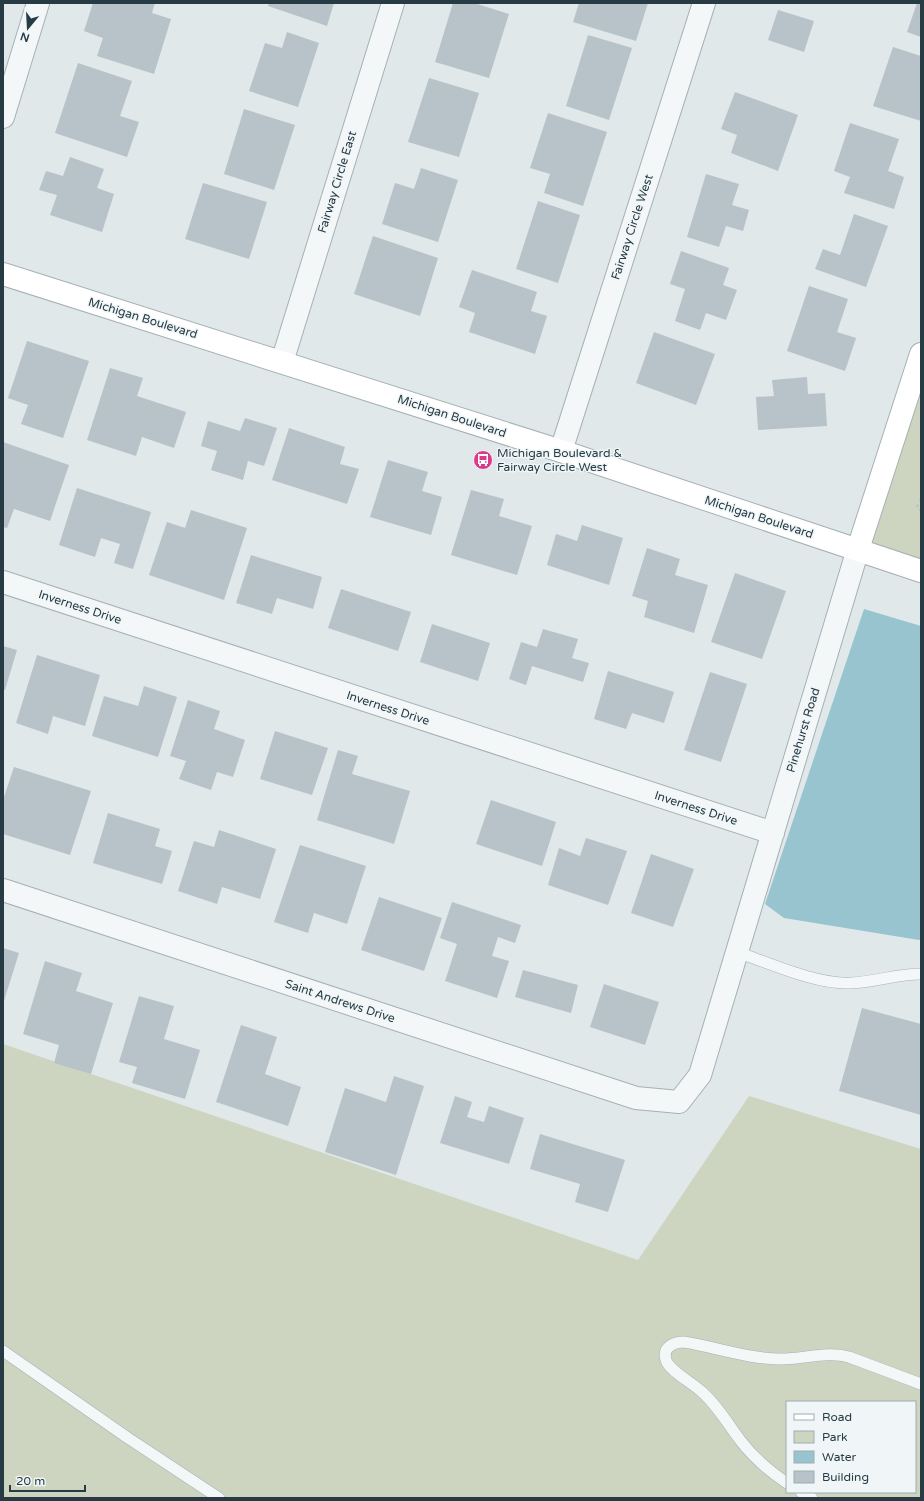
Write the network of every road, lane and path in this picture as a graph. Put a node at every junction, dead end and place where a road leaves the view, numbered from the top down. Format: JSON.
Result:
{"nodes":[{"id":1,"x":38,"y":3,"type":"edge"},
{"id":2,"x":393,"y":3,"type":"edge"},
{"id":3,"x":704,"y":3,"type":"edge"},
{"id":4,"x":3,"y":117,"type":"edge"},
{"id":5,"x":3,"y":274,"type":"edge"},
{"id":6,"x":921,"y":354,"type":"edge"},
{"id":7,"x":282,"y":362,"type":"junction"},
{"id":8,"x":561,"y":451,"type":"junction"},
{"id":9,"x":921,"y":499,"type":"edge"},
{"id":10,"x":921,"y":511,"type":"edge"},
{"id":11,"x":858,"y":549,"type":"junction"},
{"id":12,"x":921,"y":571,"type":"edge"},
{"id":13,"x":3,"y":582,"type":"edge"},
{"id":14,"x":772,"y":833,"type":"junction"},
{"id":15,"x":3,"y":890,"type":"edge"},
{"id":16,"x":737,"y":952,"type":"junction"},
{"id":17,"x":921,"y":974,"type":"edge"},
{"id":18,"x":679,"y":1102,"type":"joint"},
{"id":19,"x":3,"y":1351,"type":"edge"},
{"id":20,"x":921,"y":1384,"type":"edge"},
{"id":21,"x":786,"y":1482,"type":"edge"},
{"id":22,"x":803,"y":1493,"type":"edge"},
{"id":23,"x":219,"y":1498,"type":"edge"},
{"id":24,"x":812,"y":1498,"type":"edge"}],
"edges":[{"from":1,"to":4,"type":"street"},
{"from":2,"to":7,"type":"street","name":"Fairway Circle East"},
{"from":3,"to":8,"type":"street","name":"Fairway Circle West"},
{"from":5,"to":7,"type":"street","name":"Michigan Boulevard"},
{"from":6,"to":11,"type":"street","name":"Pinehurst Road"},
{"from":7,"to":8,"type":"street","name":"Michigan Boulevard"},
{"from":8,"to":11,"type":"street","name":"Michigan Boulevard"},
{"from":9,"to":10,"type":"path"},
{"from":11,"to":12,"type":"street","name":"Michigan Boulevard"},
{"from":11,"to":14,"type":"street","name":"Pinehurst Road"},
{"from":13,"to":14,"type":"street","name":"Inverness Drive"},
{"from":14,"to":16,"type":"street","name":"Pinehurst Road"},
{"from":15,"to":18,"type":"street","name":"Saint Andrews Drive"},
{"from":16,"to":17,"type":"lane"},
{"from":16,"to":18,"type":"street","name":"Pinehurst Road"},
{"from":19,"to":23,"type":"lane"},
{"from":20,"to":21,"type":"lane"},
{"from":22,"to":24,"type":"lane"}]}
